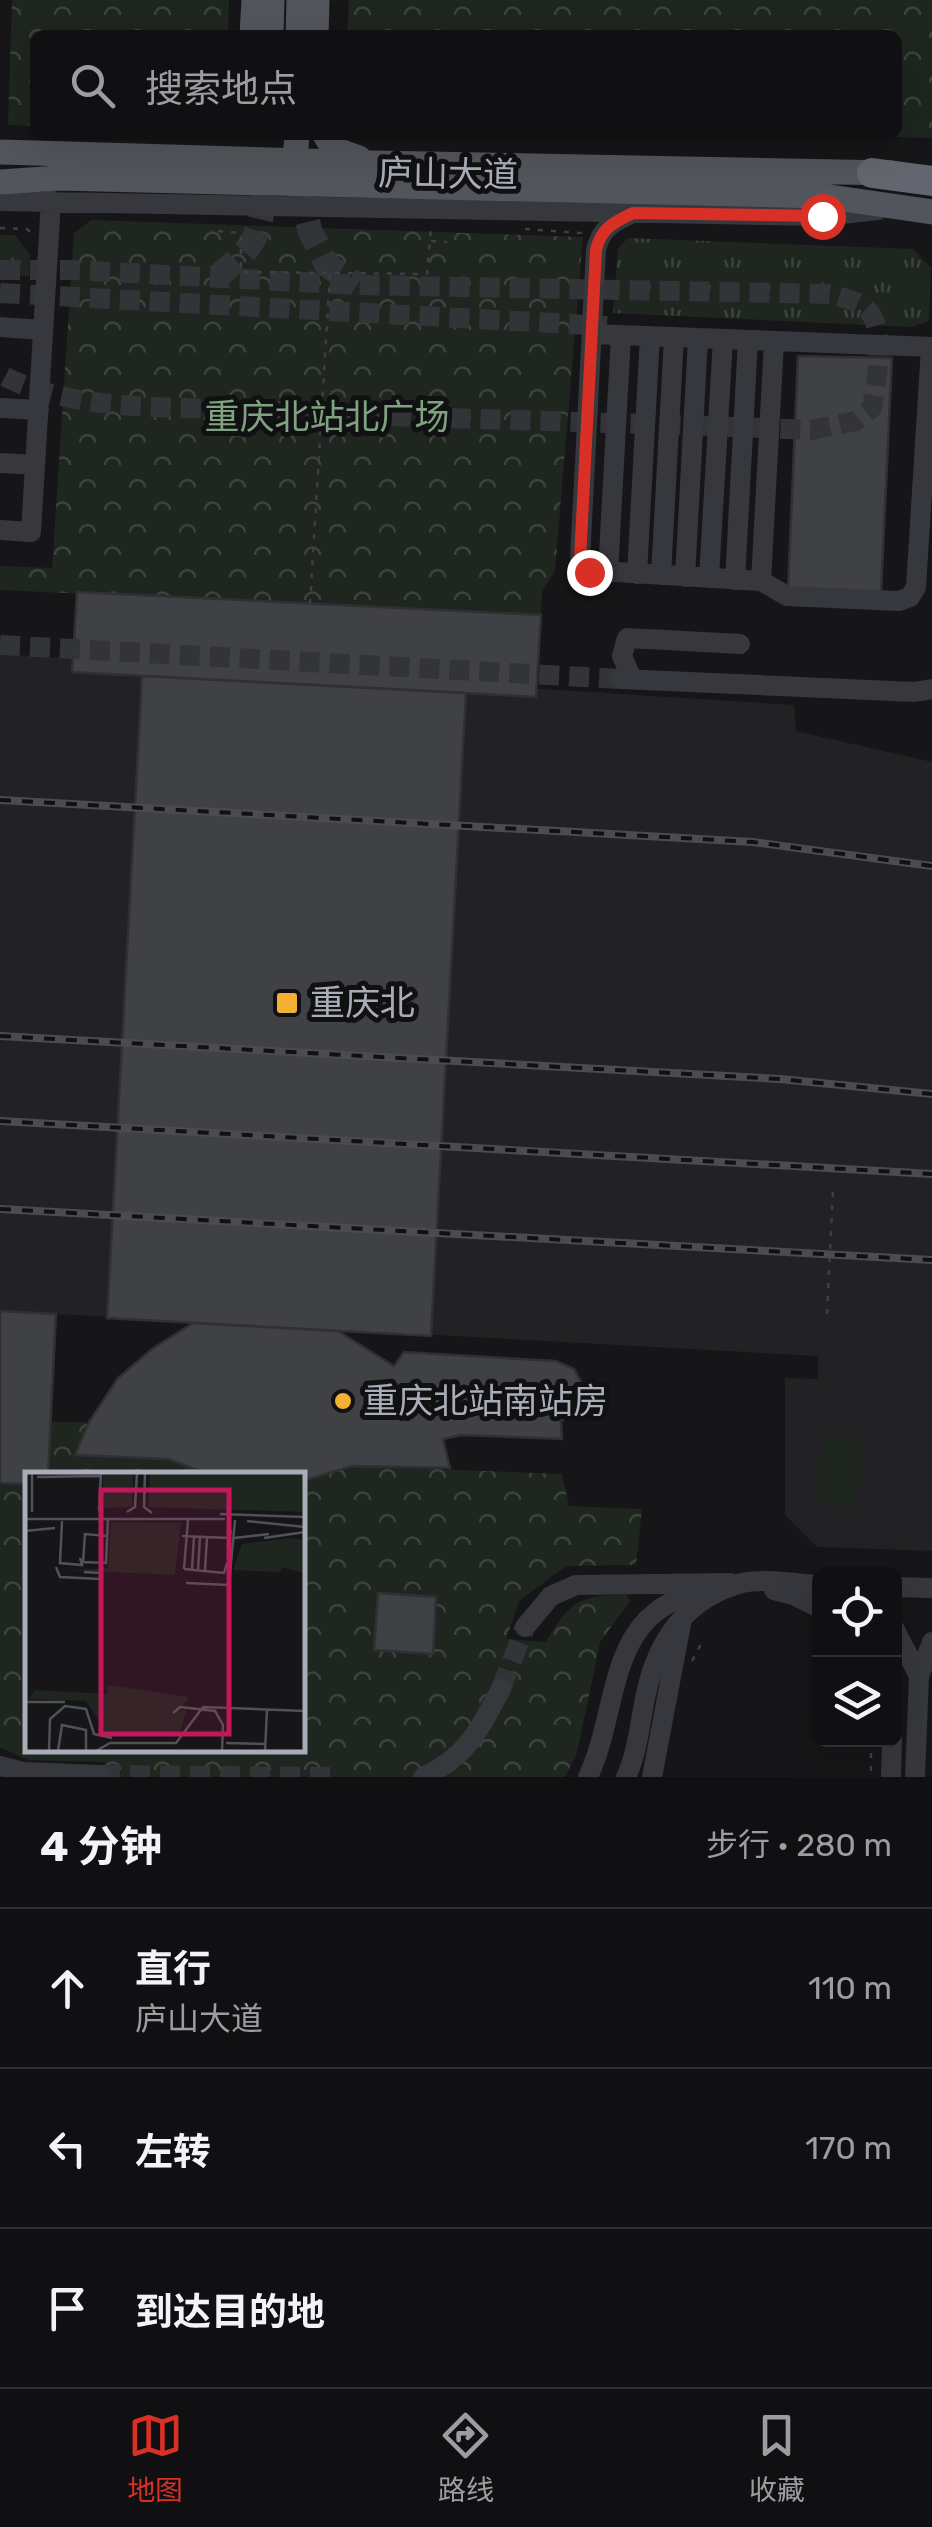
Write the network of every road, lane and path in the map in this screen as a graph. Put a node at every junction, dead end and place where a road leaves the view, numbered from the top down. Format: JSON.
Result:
{"nodes":[{"id":1,"x":254,"y":0,"type":"edge"},
{"id":2,"x":272,"y":0,"type":"edge"},
{"id":3,"x":299,"y":0,"type":"edge"},
{"id":4,"x":316,"y":0,"type":"edge"},
{"id":5,"x":252,"y":30,"type":"edge"},
{"id":6,"x":271,"y":30,"type":"edge"},
{"id":7,"x":298,"y":30,"type":"edge"},
{"id":8,"x":316,"y":30,"type":"edge"},
{"id":9,"x":232,"y":140,"type":"edge"},
{"id":10,"x":328,"y":140,"type":"edge"},
{"id":11,"x":0,"y":152,"type":"edge"},
{"id":12,"x":192,"y":158,"type":"junction"},
{"id":13,"x":374,"y":163,"type":"junction"},
{"id":14,"x":932,"y":172,"type":"edge"},
{"id":15,"x":872,"y":173,"type":"junction"},
{"id":16,"x":932,"y":181,"type":"edge"},
{"id":17,"x":0,"y":182,"type":"edge"},
{"id":18,"x":51,"y":200,"type":"junction"},
{"id":19,"x":0,"y":201,"type":"edge"},
{"id":20,"x":893,"y":208,"type":"junction"},
{"id":21,"x":932,"y":212,"type":"edge"},
{"id":22,"x":633,"y":213,"type":"junction"},
{"id":23,"x":431,"y":222,"type":"dead end"},
{"id":24,"x":0,"y":228,"type":"edge"},
{"id":25,"x":525,"y":229,"type":"dead end"},
{"id":26,"x":218,"y":231,"type":"dead end"},
{"id":27,"x":35,"y":237,"type":"dead end"},
{"id":28,"x":430,"y":241,"type":"junction"},
{"id":29,"x":447,"y":242,"type":"dead end"},
{"id":30,"x":581,"y":246,"type":"dead end"},
{"id":31,"x":330,"y":272,"type":"junction"},
{"id":32,"x":0,"y":327,"type":"edge"},
{"id":33,"x":44,"y":330,"type":"junction"},
{"id":34,"x":592,"y":334,"type":"junction"},
{"id":35,"x":621,"y":335,"type":"junction"},
{"id":36,"x":650,"y":336,"type":"junction"},
{"id":37,"x":674,"y":337,"type":"junction"},
{"id":38,"x":698,"y":338,"type":"junction"},
{"id":39,"x":723,"y":339,"type":"junction"},
{"id":40,"x":748,"y":340,"type":"junction"},
{"id":41,"x":774,"y":342,"type":"junction"},
{"id":42,"x":931,"y":348,"type":"edge"},
{"id":43,"x":0,"y":408,"type":"edge"},
{"id":44,"x":39,"y":410,"type":"junction"},
{"id":45,"x":0,"y":463,"type":"edge"},
{"id":46,"x":35,"y":465,"type":"junction"},
{"id":47,"x":0,"y":530,"type":"edge"},
{"id":48,"x":608,"y":573,"type":"junction"},
{"id":49,"x":637,"y":574,"type":"junction"},
{"id":50,"x":661,"y":576,"type":"junction"},
{"id":51,"x":684,"y":577,"type":"junction"},
{"id":52,"x":709,"y":578,"type":"junction"},
{"id":53,"x":734,"y":580,"type":"junction"},
{"id":54,"x":761,"y":581,"type":"junction"},
{"id":55,"x":310,"y":604,"type":"dead end"},
{"id":56,"x":740,"y":644,"type":"dead end"},
{"id":57,"x":932,"y":688,"type":"edge"},
{"id":58,"x":833,"y":1190,"type":"dead end"},
{"id":59,"x":827,"y":1314,"type":"dead end"},
{"id":60,"x":744,"y":1582,"type":"junction"},
{"id":61,"x":812,"y":1585,"type":"edge"},
{"id":62,"x":902,"y":1587,"type":"edge"},
{"id":63,"x":932,"y":1588,"type":"edge"},
{"id":64,"x":812,"y":1604,"type":"edge"},
{"id":65,"x":682,"y":1617,"type":"junction"},
{"id":66,"x":525,"y":1627,"type":"tunnel mouth"},
{"id":67,"x":932,"y":1642,"type":"edge"},
{"id":68,"x":902,"y":1643,"type":"edge"},
{"id":69,"x":919,"y":1676,"type":"junction"},
{"id":70,"x":501,"y":1689,"type":"tunnel mouth"},
{"id":71,"x":871,"y":1747,"type":"edge"},
{"id":72,"x":892,"y":1747,"type":"edge"},
{"id":73,"x":0,"y":1766,"type":"edge"},
{"id":74,"x":100,"y":1775,"type":"edge"},
{"id":75,"x":423,"y":1777,"type":"edge"},
{"id":76,"x":588,"y":1777,"type":"edge"},
{"id":77,"x":626,"y":1777,"type":"edge"},
{"id":78,"x":652,"y":1777,"type":"edge"},
{"id":79,"x":871,"y":1777,"type":"edge"},
{"id":80,"x":890,"y":1777,"type":"edge"},
{"id":81,"x":915,"y":1777,"type":"edge"}],
"edges":[{"from":1,"to":5,"type":"main road"},
{"from":2,"to":6,"type":"main road"},
{"from":3,"to":7,"type":"main road"},
{"from":4,"to":8,"type":"main road"},
{"from":9,"to":12,"type":"main road"},
{"from":10,"to":13,"type":"main road"},
{"from":11,"to":12,"type":"main road","name":"庐山大道"},
{"from":12,"to":13,"type":"main road","name":"庐山大道"},
{"from":13,"to":15,"type":"main road","name":"庐山大道"},
{"from":14,"to":15,"type":"main road","name":"庐山大道"},
{"from":15,"to":16,"type":"highway"},
{"from":17,"to":20,"type":"main road","name":"庐山大道"},
{"from":18,"to":19,"type":"street","name":"庐山大道"},
{"from":18,"to":22,"type":"street","name":"庐山大道"},
{"from":18,"to":33,"type":"street"},
{"from":20,"to":21,"type":"main road","name":"庐山大道"},
{"from":20,"to":22,"type":"street","name":"庐山大道"},
{"from":22,"to":34,"type":"street"},
{"from":23,"to":28,"type":"path"},
{"from":24,"to":27,"type":"path"},
{"from":25,"to":30,"type":"path"},
{"from":26,"to":31,"type":"path"},
{"from":28,"to":29,"type":"path"},
{"from":28,"to":31,"type":"path"},
{"from":31,"to":55,"type":"path"},
{"from":32,"to":33,"type":"street"},
{"from":33,"to":44,"type":"street"},
{"from":34,"to":35,"type":"street"},
{"from":34,"to":48,"type":"street"},
{"from":35,"to":36,"type":"street"},
{"from":35,"to":48,"type":"street"},
{"from":36,"to":37,"type":"street"},
{"from":36,"to":49,"type":"street"},
{"from":37,"to":38,"type":"street"},
{"from":37,"to":50,"type":"street"},
{"from":38,"to":39,"type":"street"},
{"from":38,"to":51,"type":"street"},
{"from":39,"to":40,"type":"street"},
{"from":39,"to":52,"type":"street"},
{"from":40,"to":41,"type":"street"},
{"from":40,"to":53,"type":"street"},
{"from":41,"to":42,"type":"street"},
{"from":41,"to":54,"type":"street"},
{"from":42,"to":54,"type":"street"},
{"from":43,"to":44,"type":"street"},
{"from":44,"to":46,"type":"street"},
{"from":45,"to":46,"type":"street"},
{"from":46,"to":47,"type":"street"},
{"from":48,"to":49,"type":"street"},
{"from":49,"to":50,"type":"street"},
{"from":50,"to":51,"type":"street"},
{"from":51,"to":52,"type":"street"},
{"from":52,"to":53,"type":"street"},
{"from":53,"to":54,"type":"street"},
{"from":56,"to":57,"type":"street"},
{"from":58,"to":59,"type":"path"},
{"from":60,"to":61,"type":"street"},
{"from":60,"to":64,"type":"street"},
{"from":60,"to":65,"type":"street"},
{"from":60,"to":66,"type":"street"},
{"from":60,"to":76,"type":"street"},
{"from":62,"to":63,"type":"street"},
{"from":65,"to":77,"type":"street"},
{"from":65,"to":78,"type":"street"},
{"from":67,"to":69,"type":"street"},
{"from":68,"to":69,"type":"street"},
{"from":69,"to":81,"type":"street"},
{"from":70,"to":75,"type":"street"},
{"from":71,"to":79,"type":"path"},
{"from":72,"to":80,"type":"street"},
{"from":73,"to":74,"type":"street"}]}
